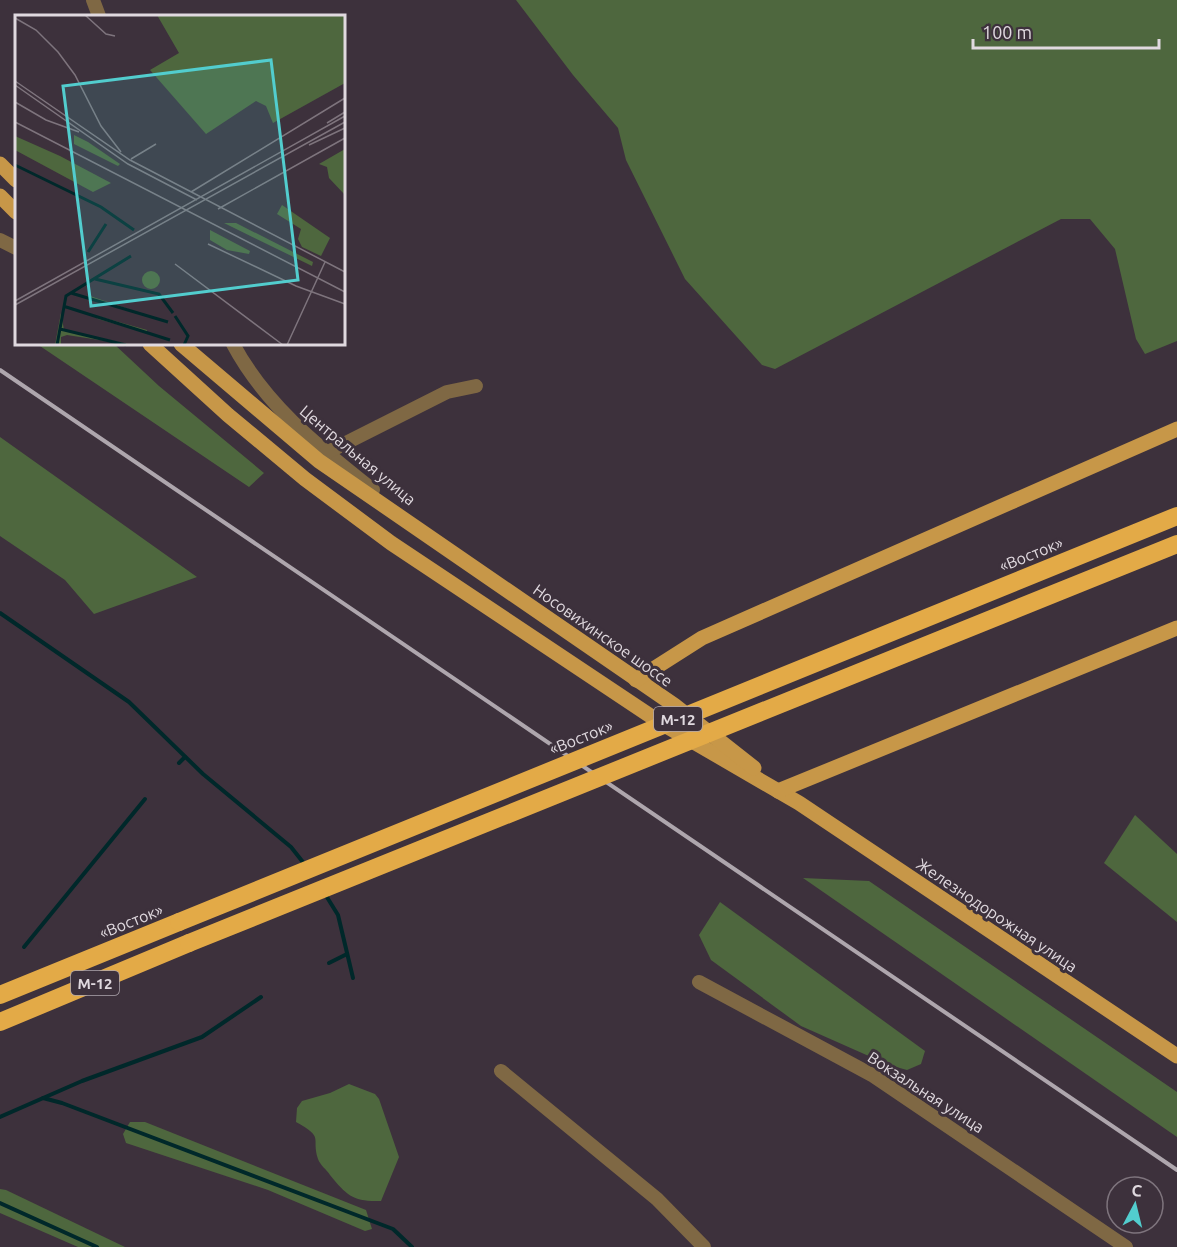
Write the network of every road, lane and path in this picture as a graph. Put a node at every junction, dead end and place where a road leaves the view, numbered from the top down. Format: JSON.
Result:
{"nodes":[{"id":1,"x":93,"y":0,"type":"edge"},
{"id":2,"x":99,"y":15,"type":"edge"},
{"id":3,"x":0,"y":164,"type":"edge"},
{"id":4,"x":15,"y":179,"type":"edge"},
{"id":5,"x":0,"y":196,"type":"edge"},
{"id":6,"x":15,"y":211,"type":"edge"},
{"id":7,"x":0,"y":240,"type":"edge"},
{"id":8,"x":15,"y":248,"type":"edge"},
{"id":9,"x":151,"y":345,"type":"edge"},
{"id":10,"x":183,"y":345,"type":"edge"},
{"id":11,"x":234,"y":345,"type":"edge"},
{"id":12,"x":476,"y":386,"type":"dead end"},
{"id":13,"x":1177,"y":429,"type":"edge"},
{"id":14,"x":326,"y":453,"type":"junction"},
{"id":15,"x":1177,"y":516,"type":"edge"},
{"id":16,"x":1174,"y":546,"type":"edge"},
{"id":17,"x":453,"y":553,"type":"junction"},
{"id":18,"x":1177,"y":628,"type":"edge"},
{"id":19,"x":636,"y":680,"type":"junction"},
{"id":20,"x":779,"y":790,"type":"junction"},
{"id":21,"x":799,"y":803,"type":"joint"},
{"id":22,"x":699,"y":982,"type":"dead end"},
{"id":23,"x":0,"y":995,"type":"edge"},
{"id":24,"x":0,"y":1022,"type":"edge"},
{"id":25,"x":1177,"y":1056,"type":"edge"},
{"id":26,"x":501,"y":1071,"type":"dead end"},
{"id":27,"x":704,"y":1247,"type":"edge"},
{"id":28,"x":1126,"y":1247,"type":"edge"}],
"edges":[{"from":1,"to":2,"type":"street"},
{"from":3,"to":4,"type":"main road"},
{"from":5,"to":6,"type":"main road"},
{"from":7,"to":8,"type":"street"},
{"from":9,"to":20,"type":"main road","name":"Носовихинское шоссе"},
{"from":10,"to":17,"type":"main road","name":"Носовихинское шоссе"},
{"from":11,"to":14,"type":"street","name":"Центральная улица"},
{"from":12,"to":14,"type":"street"},
{"from":13,"to":19,"type":"main road"},
{"from":14,"to":17,"type":"street","name":"Центральная улица"},
{"from":15,"to":23,"type":"highway","name":"«Восток»","number":"М-12","bridge":true},
{"from":16,"to":24,"type":"highway","number":"М-12","bridge":true},
{"from":17,"to":19,"type":"main road","name":"Носовихинское шоссе"},
{"from":18,"to":20,"type":"main road"},
{"from":19,"to":20,"type":"main road","name":"Носовихинское шоссе"},
{"from":20,"to":21,"type":"main road","name":"Носовихинское шоссе"},
{"from":21,"to":25,"type":"main road","name":"Железнодорожная улица"},
{"from":22,"to":28,"type":"street","name":"Вокзальная улица"},
{"from":26,"to":27,"type":"street"}]}
